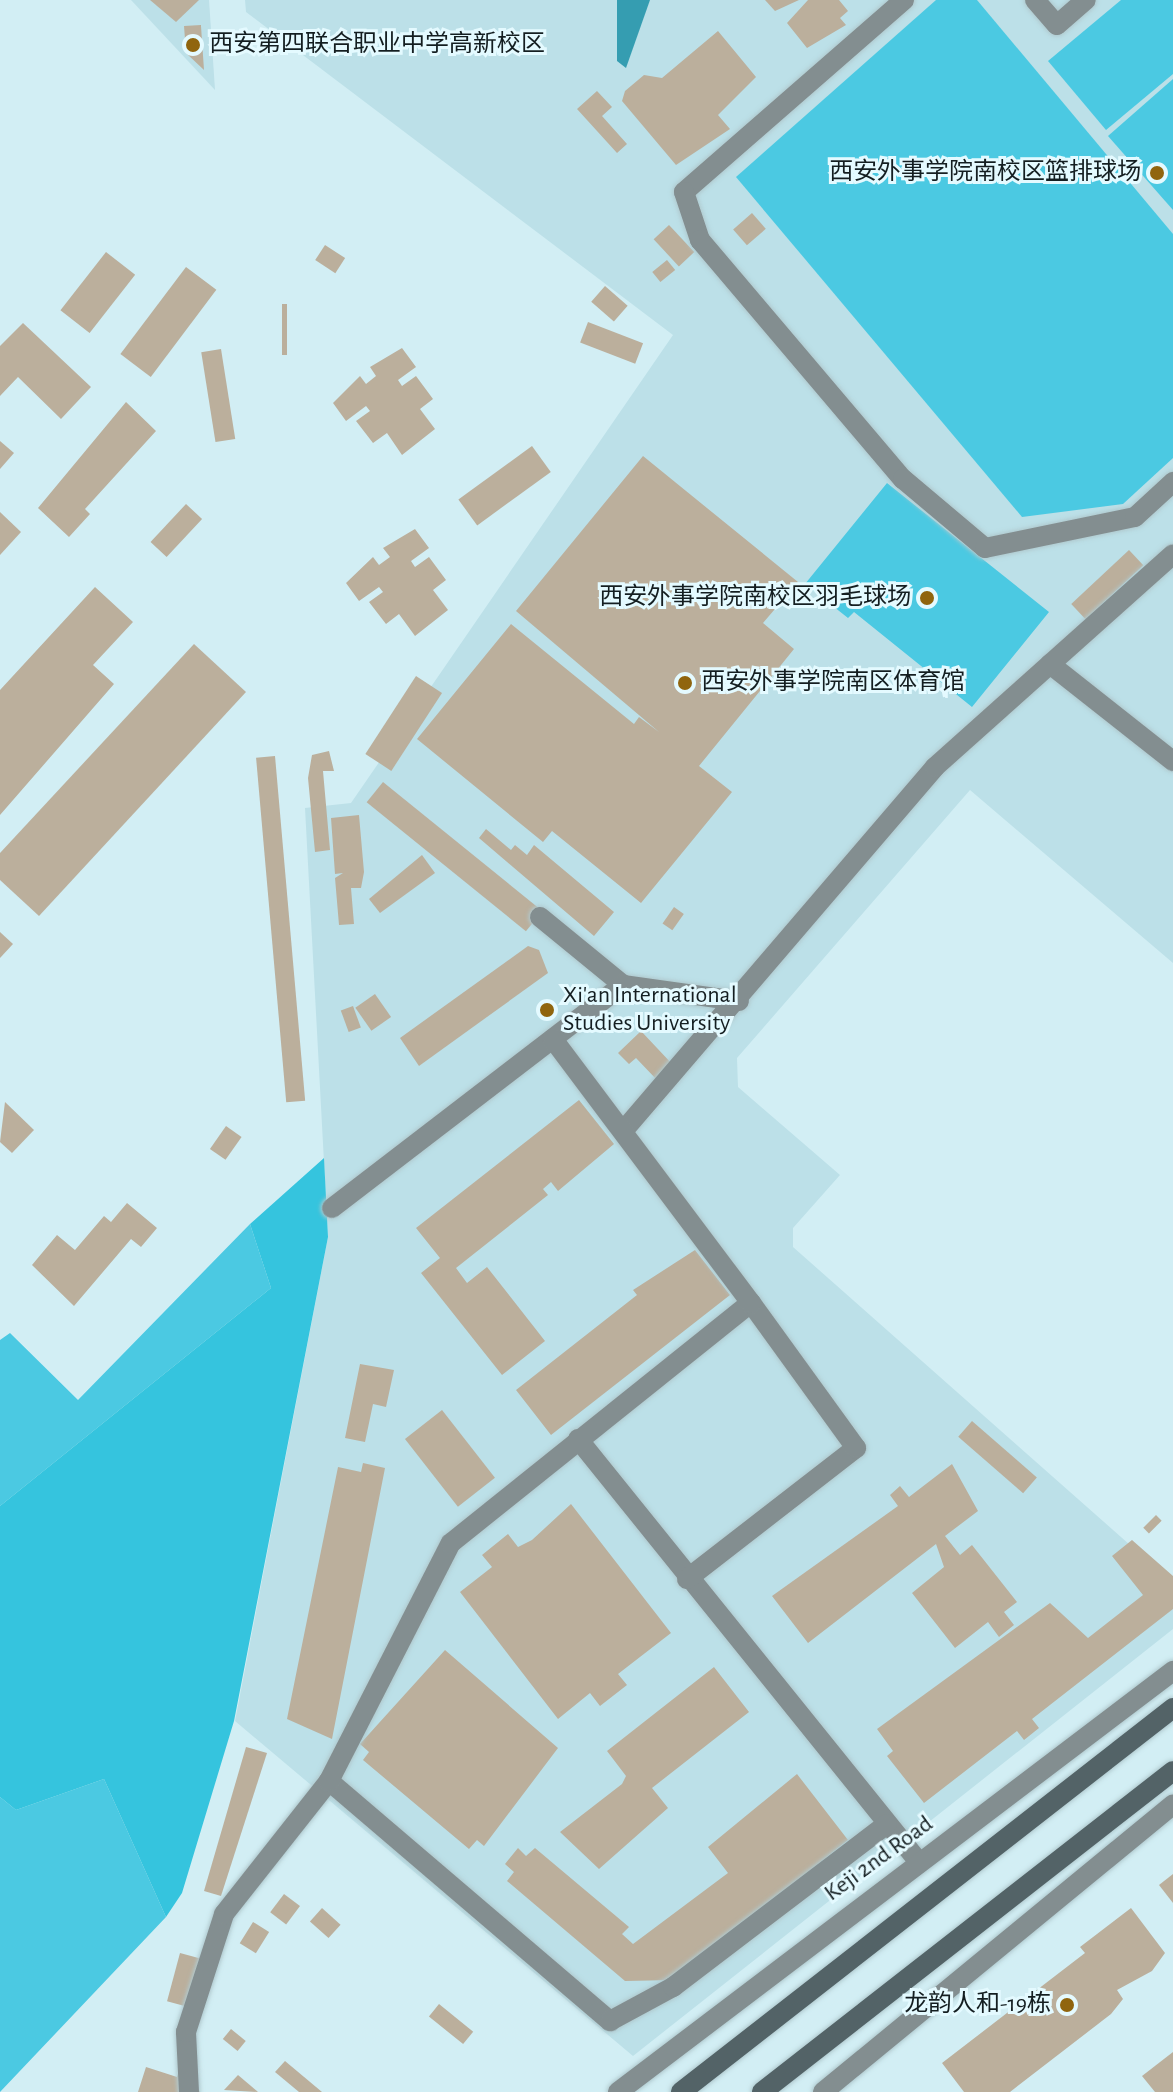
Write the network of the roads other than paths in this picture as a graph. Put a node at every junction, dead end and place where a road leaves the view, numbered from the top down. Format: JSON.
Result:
{"nodes":[{"id":1,"x":904,"y":0,"type":"edge"},
{"id":2,"x":1035,"y":0,"type":"edge"},
{"id":3,"x":1086,"y":0,"type":"edge"},
{"id":4,"x":1173,"y":482,"type":"edge"},
{"id":5,"x":1173,"y":554,"type":"edge"},
{"id":6,"x":1050,"y":664,"type":"junction"},
{"id":7,"x":1173,"y":761,"type":"edge"},
{"id":8,"x":540,"y":917,"type":"dead end"},
{"id":9,"x":623,"y":985,"type":"junction"},
{"id":10,"x":739,"y":1001,"type":"junction"},
{"id":11,"x":553,"y":1039,"type":"junction"},
{"id":12,"x":624,"y":1130,"type":"junction"},
{"id":13,"x":332,"y":1208,"type":"dead end"},
{"id":14,"x":751,"y":1303,"type":"junction"},
{"id":15,"x":578,"y":1439,"type":"junction"},
{"id":16,"x":687,"y":1579,"type":"junction"},
{"id":17,"x":1173,"y":1671,"type":"edge"},
{"id":18,"x":1173,"y":1708,"type":"edge"},
{"id":19,"x":1173,"y":1771,"type":"edge"},
{"id":20,"x":329,"y":1781,"type":"junction"},
{"id":21,"x":1173,"y":1805,"type":"edge"},
{"id":22,"x":887,"y":1824,"type":"junction"},
{"id":23,"x":918,"y":1861,"type":"junction"},
{"id":24,"x":189,"y":2092,"type":"edge"},
{"id":25,"x":618,"y":2092,"type":"edge"},
{"id":26,"x":681,"y":2092,"type":"edge"},
{"id":27,"x":762,"y":2092,"type":"edge"},
{"id":28,"x":823,"y":2092,"type":"edge"}],
"edges":[{"from":1,"to":4,"type":"street"},
{"from":2,"to":3,"type":"street"},
{"from":5,"to":6,"type":"street"},
{"from":6,"to":7,"type":"street"},
{"from":6,"to":10,"type":"street"},
{"from":8,"to":9,"type":"street"},
{"from":9,"to":10,"type":"street"},
{"from":9,"to":11,"type":"street"},
{"from":10,"to":12,"type":"street"},
{"from":11,"to":12,"type":"street"},
{"from":11,"to":13,"type":"street"},
{"from":12,"to":14,"type":"street"},
{"from":14,"to":15,"type":"street"},
{"from":14,"to":16,"type":"street"},
{"from":15,"to":16,"type":"street"},
{"from":15,"to":20,"type":"street"},
{"from":16,"to":22,"type":"street"},
{"from":17,"to":23,"type":"street","name":"Keji 2nd Road"},
{"from":18,"to":26,"type":"main road"},
{"from":19,"to":27,"type":"main road"},
{"from":20,"to":22,"type":"street"},
{"from":20,"to":24,"type":"street"},
{"from":21,"to":28,"type":"street"},
{"from":22,"to":23,"type":"street"},
{"from":23,"to":25,"type":"street","name":"Keji 2nd Road"}]}
